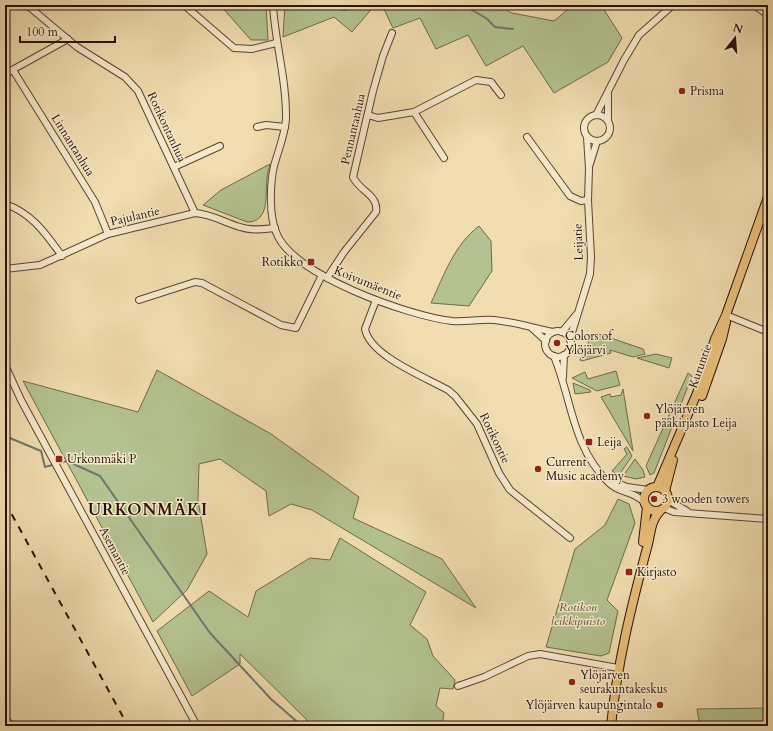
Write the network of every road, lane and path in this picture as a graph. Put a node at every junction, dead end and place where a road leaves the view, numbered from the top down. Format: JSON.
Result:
{"nodes":[{"id":1,"x":27,"y":5,"type":"edge"},
{"id":2,"x":184,"y":5,"type":"edge"},
{"id":3,"x":273,"y":5,"type":"edge"},
{"id":4,"x":673,"y":5,"type":"edge"},
{"id":5,"x":754,"y":5,"type":"edge"},
{"id":6,"x":768,"y":15,"type":"edge"},
{"id":7,"x":392,"y":33,"type":"dead end"},
{"id":8,"x":68,"y":39,"type":"junction"},
{"id":9,"x":276,"y":43,"type":"junction"},
{"id":10,"x":14,"y":70,"type":"junction"},
{"id":11,"x":5,"y":74,"type":"edge"},
{"id":12,"x":608,"y":93,"type":"junction"},
{"id":13,"x":501,"y":95,"type":"dead end"},
{"id":14,"x":414,"y":112,"type":"junction"},
{"id":15,"x":368,"y":115,"type":"junction"},
{"id":16,"x":596,"y":115,"type":"junction"},
{"id":17,"x":608,"y":121,"type":"junction"},
{"id":18,"x":257,"y":127,"type":"dead end"},
{"id":19,"x":285,"y":127,"type":"junction"},
{"id":20,"x":527,"y":137,"type":"dead end"},
{"id":21,"x":587,"y":137,"type":"junction"},
{"id":22,"x":597,"y":141,"type":"junction"},
{"id":23,"x":220,"y":146,"type":"dead end"},
{"id":24,"x":444,"y":158,"type":"dead end"},
{"id":25,"x":174,"y":167,"type":"junction"},
{"id":26,"x":589,"y":169,"type":"junction"},
{"id":27,"x":768,"y":197,"type":"edge"},
{"id":28,"x":588,"y":200,"type":"junction"},
{"id":29,"x":5,"y":204,"type":"edge"},
{"id":30,"x":195,"y":213,"type":"junction"},
{"id":31,"x":275,"y":228,"type":"junction"},
{"id":32,"x":108,"y":234,"type":"junction"},
{"id":33,"x":62,"y":256,"type":"junction"},
{"id":34,"x":5,"y":269,"type":"edge"},
{"id":35,"x":325,"y":277,"type":"junction"},
{"id":36,"x":139,"y":300,"type":"dead end"},
{"id":37,"x":376,"y":300,"type":"junction"},
{"id":38,"x":578,"y":312,"type":"junction"},
{"id":39,"x":726,"y":315,"type":"junction"},
{"id":40,"x":531,"y":327,"type":"junction"},
{"id":41,"x":553,"y":332,"type":"junction"},
{"id":42,"x":562,"y":332,"type":"junction"},
{"id":43,"x":768,"y":332,"type":"edge"},
{"id":44,"x":570,"y":339,"type":"junction"},
{"id":45,"x":546,"y":341,"type":"junction"},
{"id":46,"x":564,"y":355,"type":"junction"},
{"id":47,"x":554,"y":356,"type":"junction"},
{"id":48,"x":5,"y":365,"type":"edge"},
{"id":49,"x":563,"y":378,"type":"junction"},
{"id":50,"x":602,"y":477,"type":"junction"},
{"id":51,"x":657,"y":487,"type":"junction"},
{"id":52,"x":648,"y":490,"type":"junction"},
{"id":53,"x":665,"y":491,"type":"junction"},
{"id":54,"x":668,"y":500,"type":"junction"},
{"id":55,"x":646,"y":505,"type":"junction"},
{"id":56,"x":662,"y":510,"type":"junction"},
{"id":57,"x":692,"y":512,"type":"junction"},
{"id":58,"x":768,"y":519,"type":"edge"},
{"id":59,"x":570,"y":538,"type":"dead end"},
{"id":60,"x":640,"y":570,"type":"junction"},
{"id":61,"x":618,"y":668,"type":"junction"},
{"id":62,"x":458,"y":686,"type":"dead end"},
{"id":63,"x":197,"y":726,"type":"edge"},
{"id":64,"x":611,"y":726,"type":"edge"}],
"edges":[{"from":1,"to":8,"type":"street","name":"Rotikontanhua"},
{"from":2,"to":9,"type":"street"},
{"from":3,"to":9,"type":"street","name":"Koivumäentie"},
{"from":4,"to":12,"type":"street","name":"Leijatie"},
{"from":5,"to":6,"type":"street"},
{"from":7,"to":15,"type":"street","name":"Pennantanhua"},
{"from":8,"to":10,"type":"street"},
{"from":8,"to":25,"type":"street","name":"Rotikontanhua"},
{"from":9,"to":19,"type":"street","name":"Koivumäentie"},
{"from":10,"to":11,"type":"street"},
{"from":10,"to":32,"type":"street","name":"Linnantanhua"},
{"from":12,"to":16,"type":"street","name":"Leijatie"},
{"from":12,"to":17,"type":"street","name":"Leijatie"},
{"from":13,"to":14,"type":"street"},
{"from":14,"to":15,"type":"street"},
{"from":14,"to":24,"type":"street"},
{"from":15,"to":35,"type":"street","name":"Pennantanhua"},
{"from":16,"to":17,"type":"street"},
{"from":16,"to":21,"type":"street","name":"Leijatie"},
{"from":17,"to":22,"type":"street","name":"Leijatie"},
{"from":18,"to":19,"type":"street"},
{"from":19,"to":31,"type":"street","name":"Koivumäentie"},
{"from":20,"to":28,"type":"street"},
{"from":21,"to":22,"type":"street"},
{"from":21,"to":26,"type":"street","name":"Leijatie"},
{"from":22,"to":26,"type":"street","name":"Leijatie"},
{"from":23,"to":25,"type":"street"},
{"from":25,"to":30,"type":"street","name":"Rotikontanhua"},
{"from":26,"to":28,"type":"street","name":"Leijatie"},
{"from":27,"to":39,"type":"main road","name":"Kuruntie"},
{"from":28,"to":38,"type":"street","name":"Leijatie"},
{"from":29,"to":33,"type":"street"},
{"from":30,"to":31,"type":"street","name":"Pajulantie"},
{"from":30,"to":32,"type":"street","name":"Pajulantie"},
{"from":31,"to":35,"type":"street","name":"Koivumäentie"},
{"from":32,"to":33,"type":"street","name":"Pajulantie"},
{"from":33,"to":34,"type":"street","name":"Pajulantie"},
{"from":35,"to":36,"type":"street"},
{"from":35,"to":37,"type":"street","name":"Koivumäentie"},
{"from":37,"to":40,"type":"street","name":"Koivumäentie"},
{"from":37,"to":59,"type":"street","name":"Rotikontie"},
{"from":38,"to":42,"type":"street","name":"Leijatie"},
{"from":38,"to":44,"type":"street","name":"Leijatie"},
{"from":39,"to":43,"type":"street"},
{"from":39,"to":51,"type":"main road","name":"Kuruntie"},
{"from":39,"to":53,"type":"main road","name":"Kuruntie"},
{"from":40,"to":41,"type":"street","name":"Koivumäentie"},
{"from":40,"to":45,"type":"street","name":"Koivumäentie"},
{"from":41,"to":42,"type":"street"},
{"from":41,"to":45,"type":"street"},
{"from":42,"to":44,"type":"street"},
{"from":44,"to":46,"type":"street"},
{"from":45,"to":47,"type":"street"},
{"from":46,"to":47,"type":"street"},
{"from":46,"to":49,"type":"street"},
{"from":47,"to":49,"type":"street"},
{"from":48,"to":63,"type":"street","name":"Asemantie"},
{"from":49,"to":50,"type":"street"},
{"from":50,"to":52,"type":"street"},
{"from":50,"to":55,"type":"street"},
{"from":51,"to":52,"type":"main road"},
{"from":51,"to":53,"type":"main road"},
{"from":52,"to":55,"type":"main road"},
{"from":53,"to":54,"type":"main road"},
{"from":54,"to":56,"type":"main road"},
{"from":54,"to":57,"type":"street"},
{"from":55,"to":56,"type":"main road"},
{"from":55,"to":60,"type":"main road"},
{"from":56,"to":57,"type":"street"},
{"from":56,"to":60,"type":"main road"},
{"from":57,"to":58,"type":"street"},
{"from":60,"to":61,"type":"main road"},
{"from":61,"to":62,"type":"street"},
{"from":61,"to":64,"type":"main road"}]}
